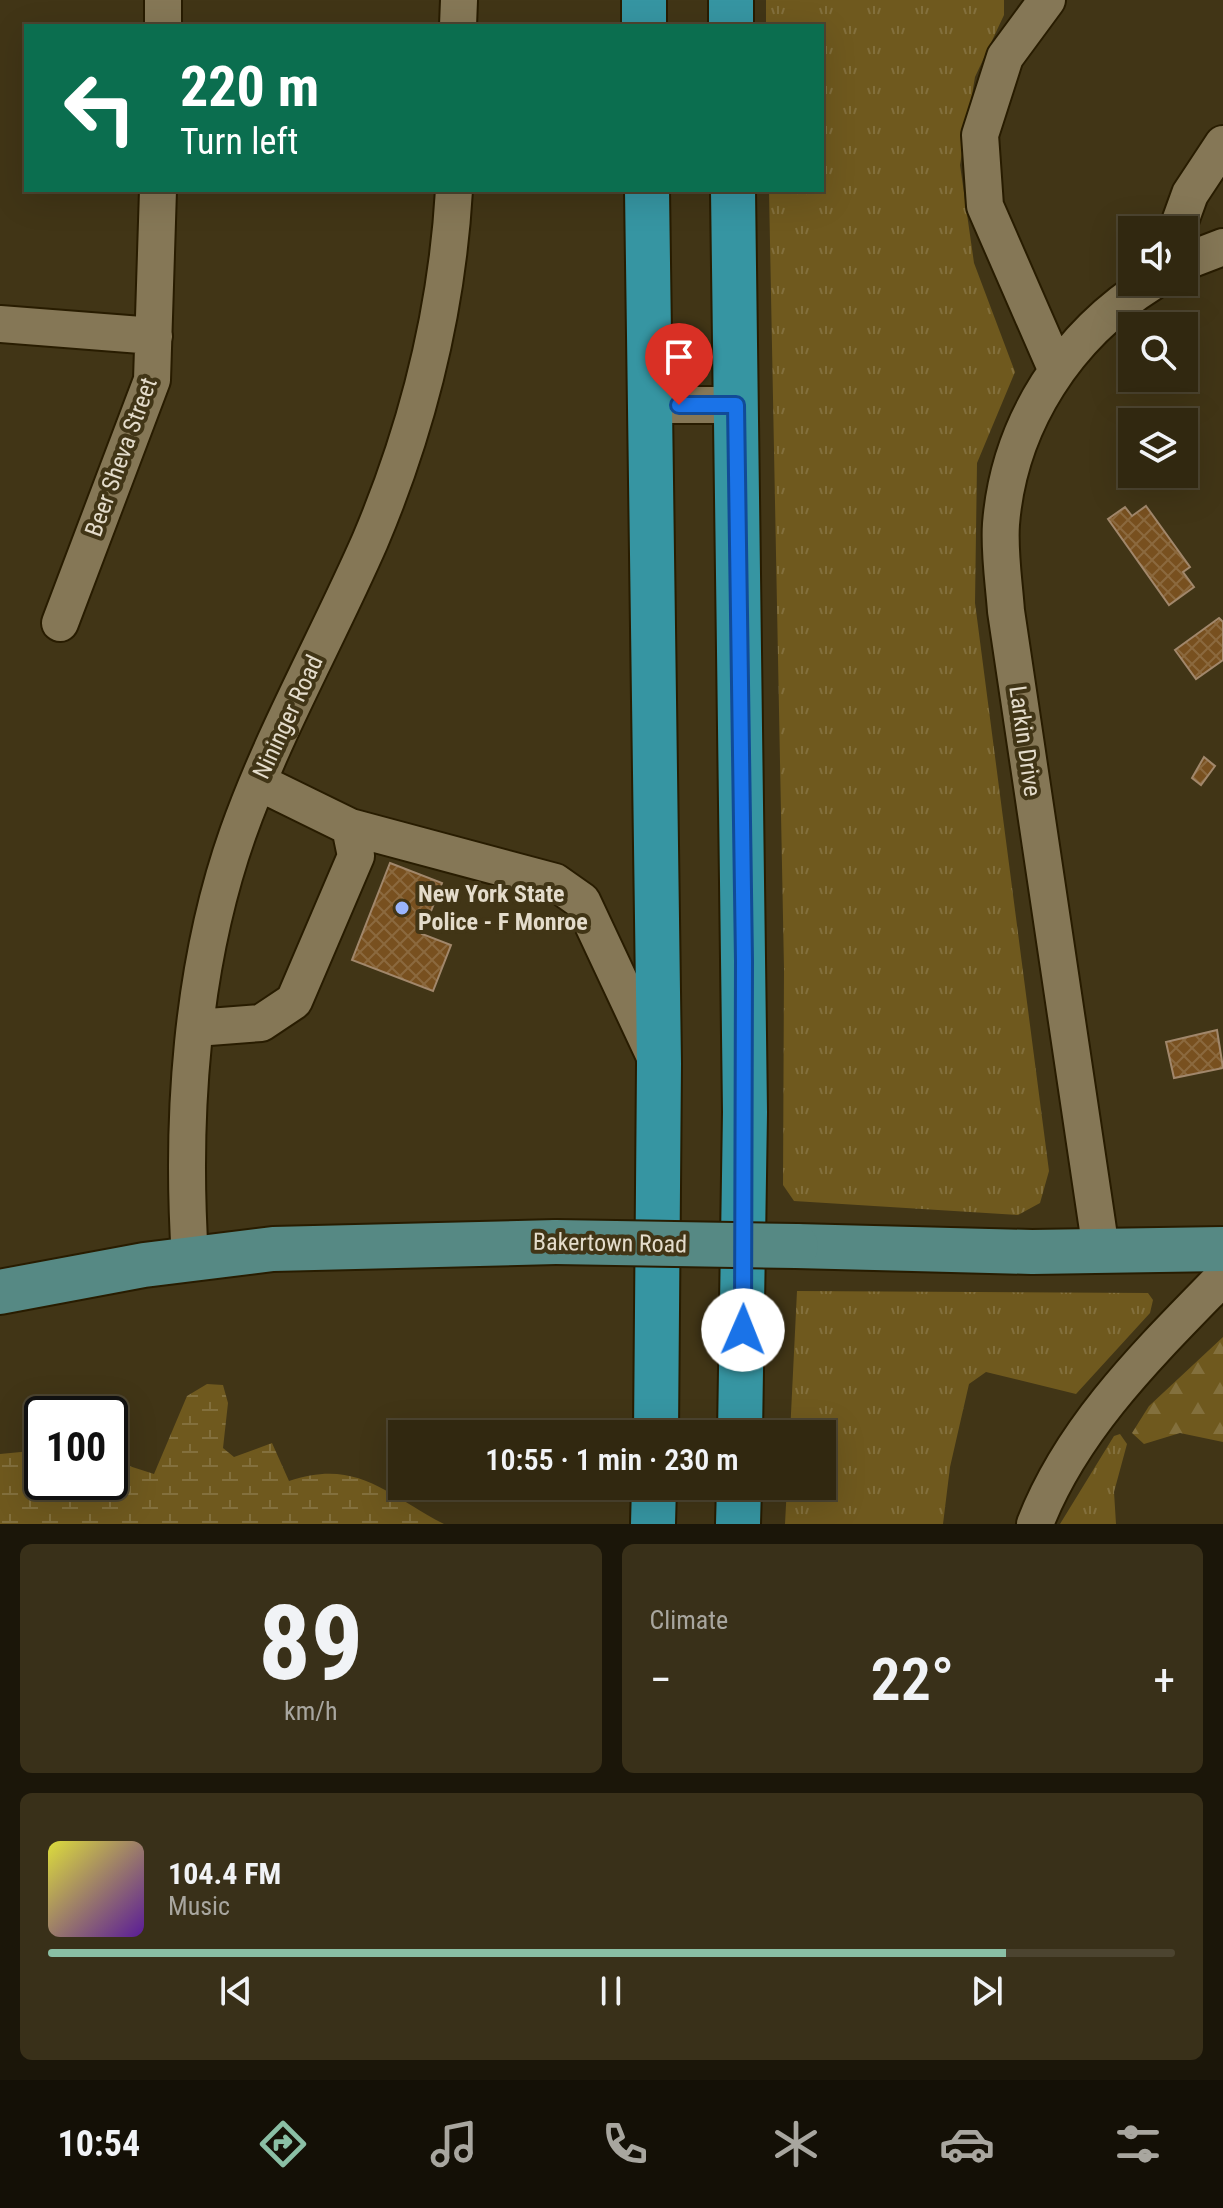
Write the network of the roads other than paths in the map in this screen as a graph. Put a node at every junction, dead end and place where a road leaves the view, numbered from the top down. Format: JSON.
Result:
{"nodes":[{"id":1,"x":163,"y":0,"type":"edge"},
{"id":2,"x":459,"y":0,"type":"edge"},
{"id":3,"x":644,"y":0,"type":"edge"},
{"id":4,"x":731,"y":0,"type":"edge"},
{"id":5,"x":1047,"y":0,"type":"edge"},
{"id":6,"x":163,"y":24,"type":"edge"},
{"id":7,"x":458,"y":24,"type":"edge"},
{"id":8,"x":644,"y":24,"type":"edge"},
{"id":9,"x":731,"y":24,"type":"edge"},
{"id":10,"x":1223,"y":144,"type":"edge"},
{"id":11,"x":158,"y":192,"type":"edge"},
{"id":12,"x":454,"y":192,"type":"edge"},
{"id":13,"x":647,"y":192,"type":"edge"},
{"id":14,"x":733,"y":192,"type":"edge"},
{"id":15,"x":1187,"y":216,"type":"edge"},
{"id":16,"x":1223,"y":247,"type":"edge"},
{"id":17,"x":1198,"y":250,"type":"edge"},
{"id":18,"x":1130,"y":296,"type":"edge"},
{"id":19,"x":0,"y":324,"type":"edge"},
{"id":20,"x":154,"y":336,"type":"junction"},
{"id":21,"x":1057,"y":371,"type":"junction"},
{"id":22,"x":650,"y":405,"type":"junction"},
{"id":23,"x":736,"y":405,"type":"junction"},
{"id":24,"x":60,"y":623,"type":"dead end"},
{"id":25,"x":258,"y":782,"type":"junction"},
{"id":26,"x":350,"y":827,"type":"junction"},
{"id":27,"x":196,"y":1028,"type":"junction"},
{"id":28,"x":659,"y":1064,"type":"junction"},
{"id":29,"x":1223,"y":1249,"type":"edge"},
{"id":30,"x":1101,"y":1250,"type":"junction"},
{"id":31,"x":190,"y":1258,"type":"junction"},
{"id":32,"x":1223,"y":1277,"type":"edge"},
{"id":33,"x":0,"y":1292,"type":"edge"},
{"id":34,"x":656,"y":1420,"type":"edge"},
{"id":35,"x":740,"y":1420,"type":"edge"},
{"id":36,"x":654,"y":1500,"type":"edge"},
{"id":37,"x":739,"y":1500,"type":"edge"},
{"id":38,"x":653,"y":1524,"type":"edge"},
{"id":39,"x":738,"y":1524,"type":"edge"},
{"id":40,"x":1035,"y":1524,"type":"edge"}],
"edges":[{"from":1,"to":6,"type":"street"},
{"from":2,"to":7,"type":"street"},
{"from":3,"to":8,"type":"highway"},
{"from":4,"to":9,"type":"highway"},
{"from":5,"to":21,"type":"street"},
{"from":10,"to":15,"type":"street"},
{"from":11,"to":20,"type":"street","name":"Beer Sheva Street"},
{"from":12,"to":25,"type":"street","name":"Nininger Road"},
{"from":13,"to":22,"type":"highway"},
{"from":14,"to":23,"type":"highway"},
{"from":16,"to":17,"type":"street"},
{"from":18,"to":21,"type":"street","name":"Larkin Drive"},
{"from":19,"to":20,"type":"street"},
{"from":20,"to":24,"type":"street","name":"Beer Sheva Street"},
{"from":21,"to":30,"type":"street","name":"Larkin Drive"},
{"from":22,"to":23,"type":"street"},
{"from":22,"to":28,"type":"highway"},
{"from":23,"to":35,"type":"highway"},
{"from":25,"to":26,"type":"street"},
{"from":25,"to":27,"type":"street","name":"Nininger Road"},
{"from":26,"to":27,"type":"street"},
{"from":26,"to":28,"type":"street"},
{"from":27,"to":31,"type":"street","name":"Nininger Road"},
{"from":28,"to":34,"type":"highway"},
{"from":29,"to":30,"type":"main road","name":"Bakertown Road"},
{"from":30,"to":31,"type":"main road","name":"Bakertown Road","bridge":true},
{"from":31,"to":33,"type":"main road","name":"Bakertown Road"},
{"from":32,"to":40,"type":"street"},
{"from":36,"to":38,"type":"highway"},
{"from":37,"to":39,"type":"highway"}]}
